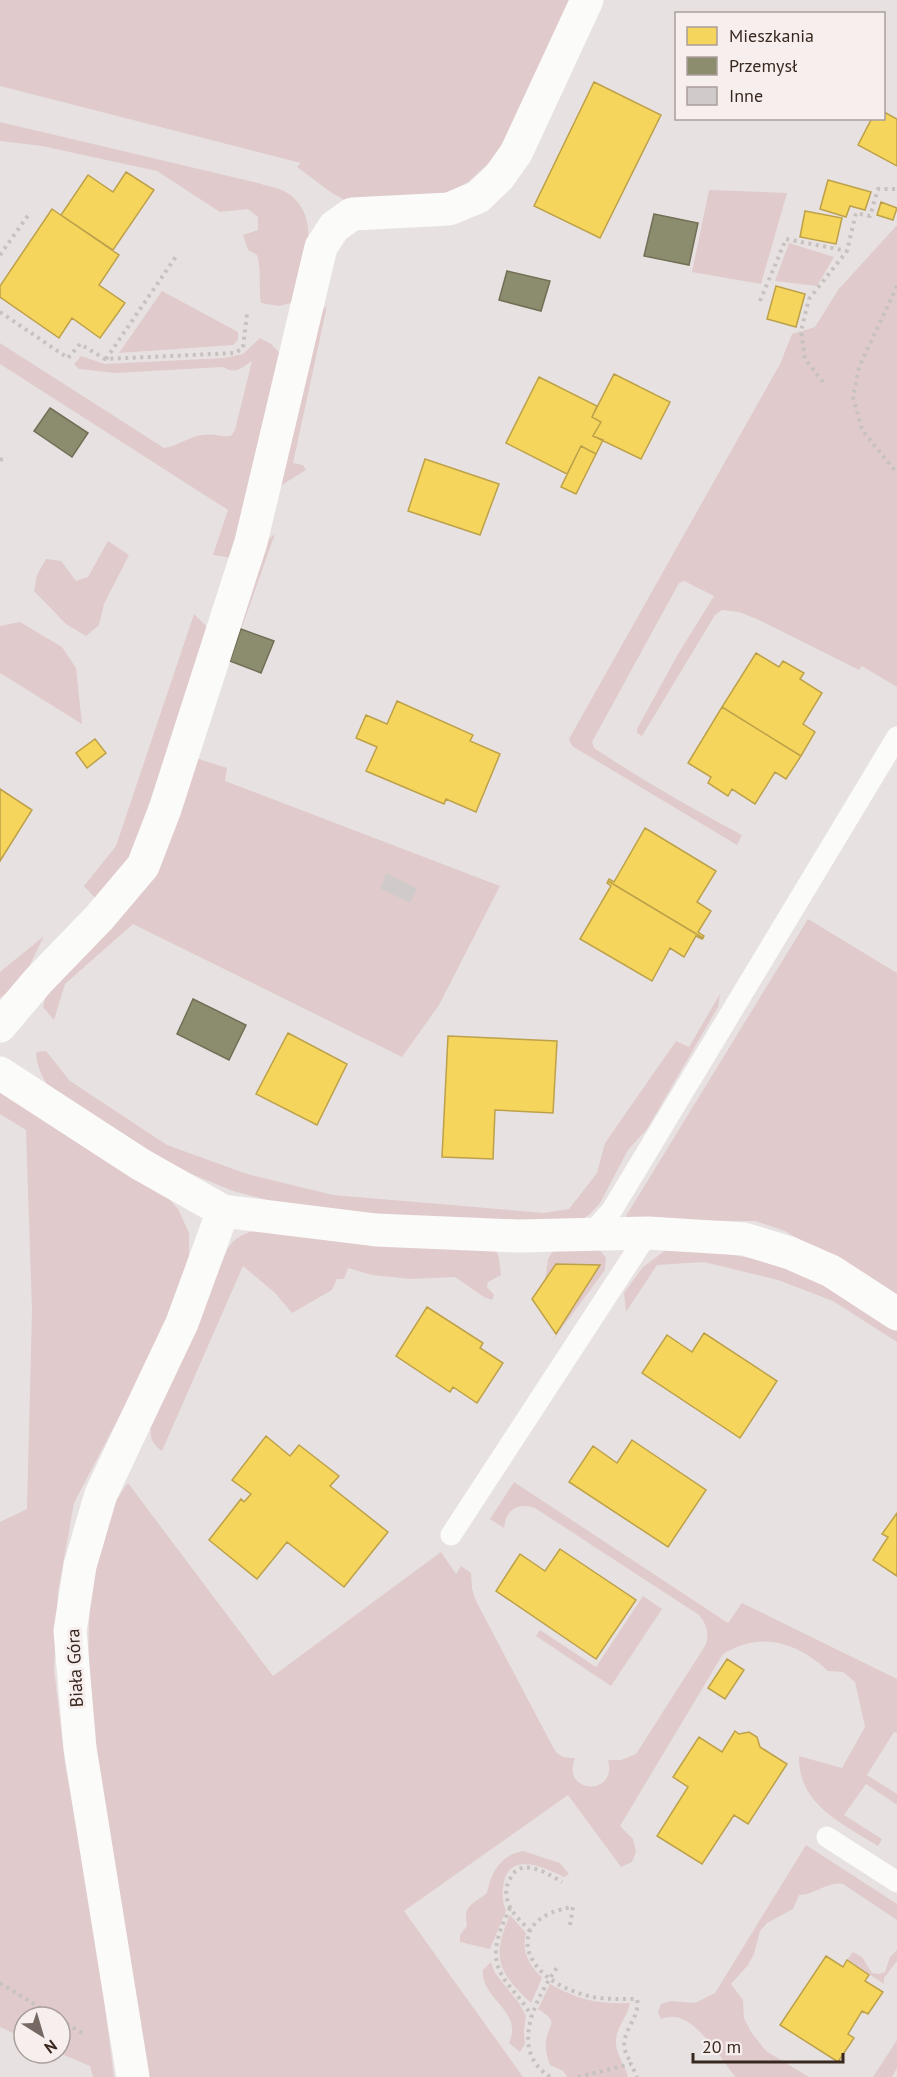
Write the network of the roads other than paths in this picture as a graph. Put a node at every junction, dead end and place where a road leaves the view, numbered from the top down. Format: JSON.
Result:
{"nodes":[{"id":1,"x":587,"y":0,"type":"edge"},
{"id":2,"x":897,"y":737,"type":"edge"},
{"id":3,"x":0,"y":1026,"type":"edge"},
{"id":4,"x":0,"y":1073,"type":"edge"},
{"id":5,"x":223,"y":1211,"type":"junction"},
{"id":6,"x":648,"y":1233,"type":"junction"},
{"id":7,"x":590,"y":1235,"type":"junction"},
{"id":8,"x":897,"y":1314,"type":"edge"},
{"id":9,"x":451,"y":1535,"type":"dead end"},
{"id":10,"x":827,"y":1838,"type":"dead end"},
{"id":11,"x":897,"y":1882,"type":"edge"},
{"id":12,"x":133,"y":2077,"type":"edge"}],
"edges":[{"from":1,"to":3,"type":"street"},
{"from":2,"to":7,"type":"lane"},
{"from":4,"to":5,"type":"street"},
{"from":5,"to":7,"type":"street"},
{"from":5,"to":12,"type":"street","name":"Biała Góra"},
{"from":6,"to":7,"type":"street"},
{"from":6,"to":8,"type":"street"},
{"from":6,"to":9,"type":"lane"},
{"from":10,"to":11,"type":"lane"}]}
